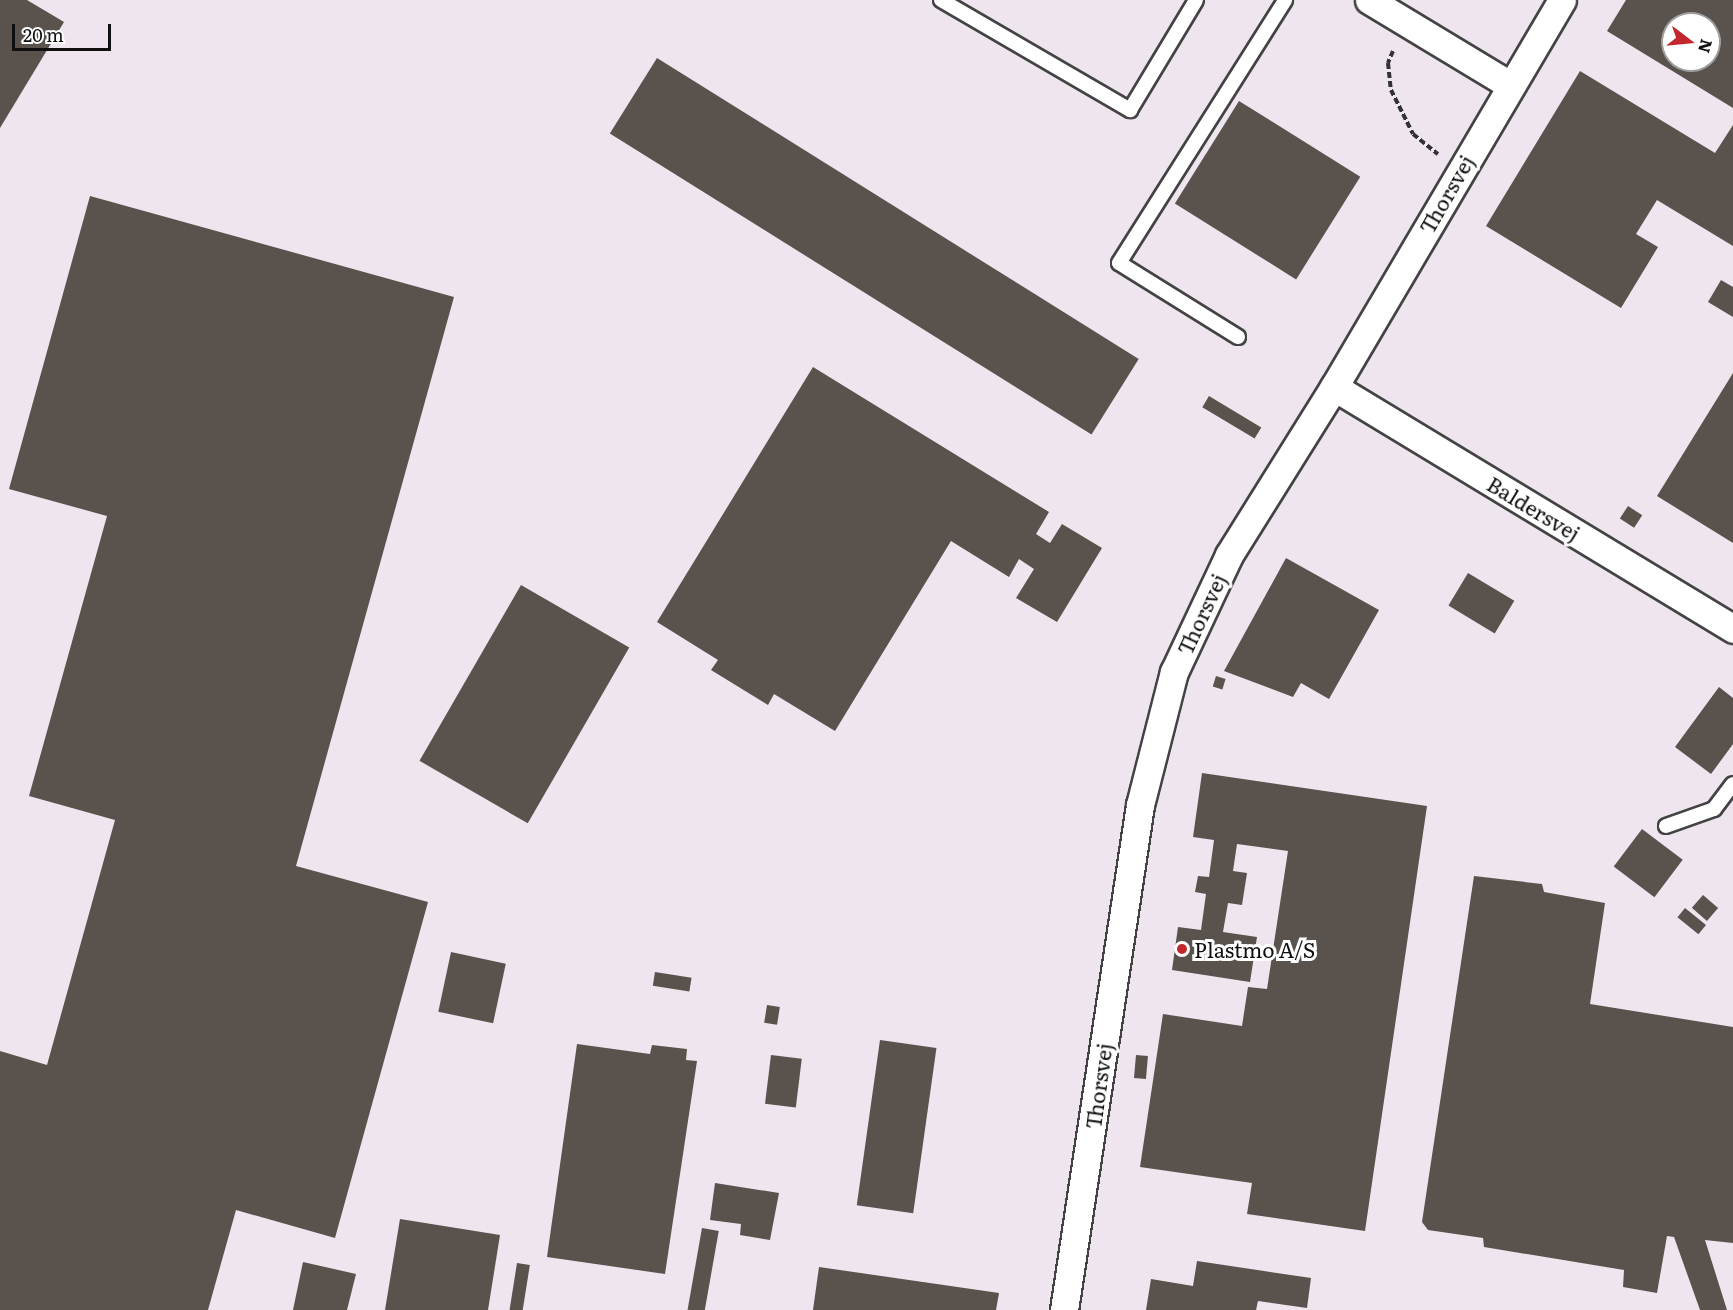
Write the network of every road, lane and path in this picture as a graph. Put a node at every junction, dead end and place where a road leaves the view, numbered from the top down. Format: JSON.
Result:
{"nodes":[{"id":1,"x":941,"y":0,"type":"edge"},
{"id":2,"x":1196,"y":0,"type":"edge"},
{"id":3,"x":1285,"y":0,"type":"edge"},
{"id":4,"x":1370,"y":0,"type":"edge"},
{"id":5,"x":1562,"y":0,"type":"edge"},
{"id":6,"x":1404,"y":21,"type":"junction"},
{"id":7,"x":1510,"y":85,"type":"junction"},
{"id":8,"x":1460,"y":171,"type":"junction"},
{"id":9,"x":1238,"y":337,"type":"dead end"},
{"id":10,"x":1334,"y":387,"type":"junction"},
{"id":11,"x":1733,"y":629,"type":"edge"},
{"id":12,"x":1733,"y":784,"type":"edge"},
{"id":13,"x":1666,"y":826,"type":"dead end"},
{"id":14,"x":1064,"y":1310,"type":"edge"}],
"edges":[{"from":1,"to":2,"type":"lane"},
{"from":3,"to":9,"type":"lane"},
{"from":4,"to":6,"type":"street"},
{"from":5,"to":7,"type":"street","name":"Thorsvej"},
{"from":6,"to":7,"type":"street"},
{"from":6,"to":8,"type":"path"},
{"from":7,"to":8,"type":"street","name":"Thorsvej"},
{"from":8,"to":10,"type":"street","name":"Thorsvej"},
{"from":10,"to":11,"type":"street","name":"Baldersvej"},
{"from":10,"to":14,"type":"street","name":"Thorsvej"},
{"from":12,"to":13,"type":"lane"}]}
